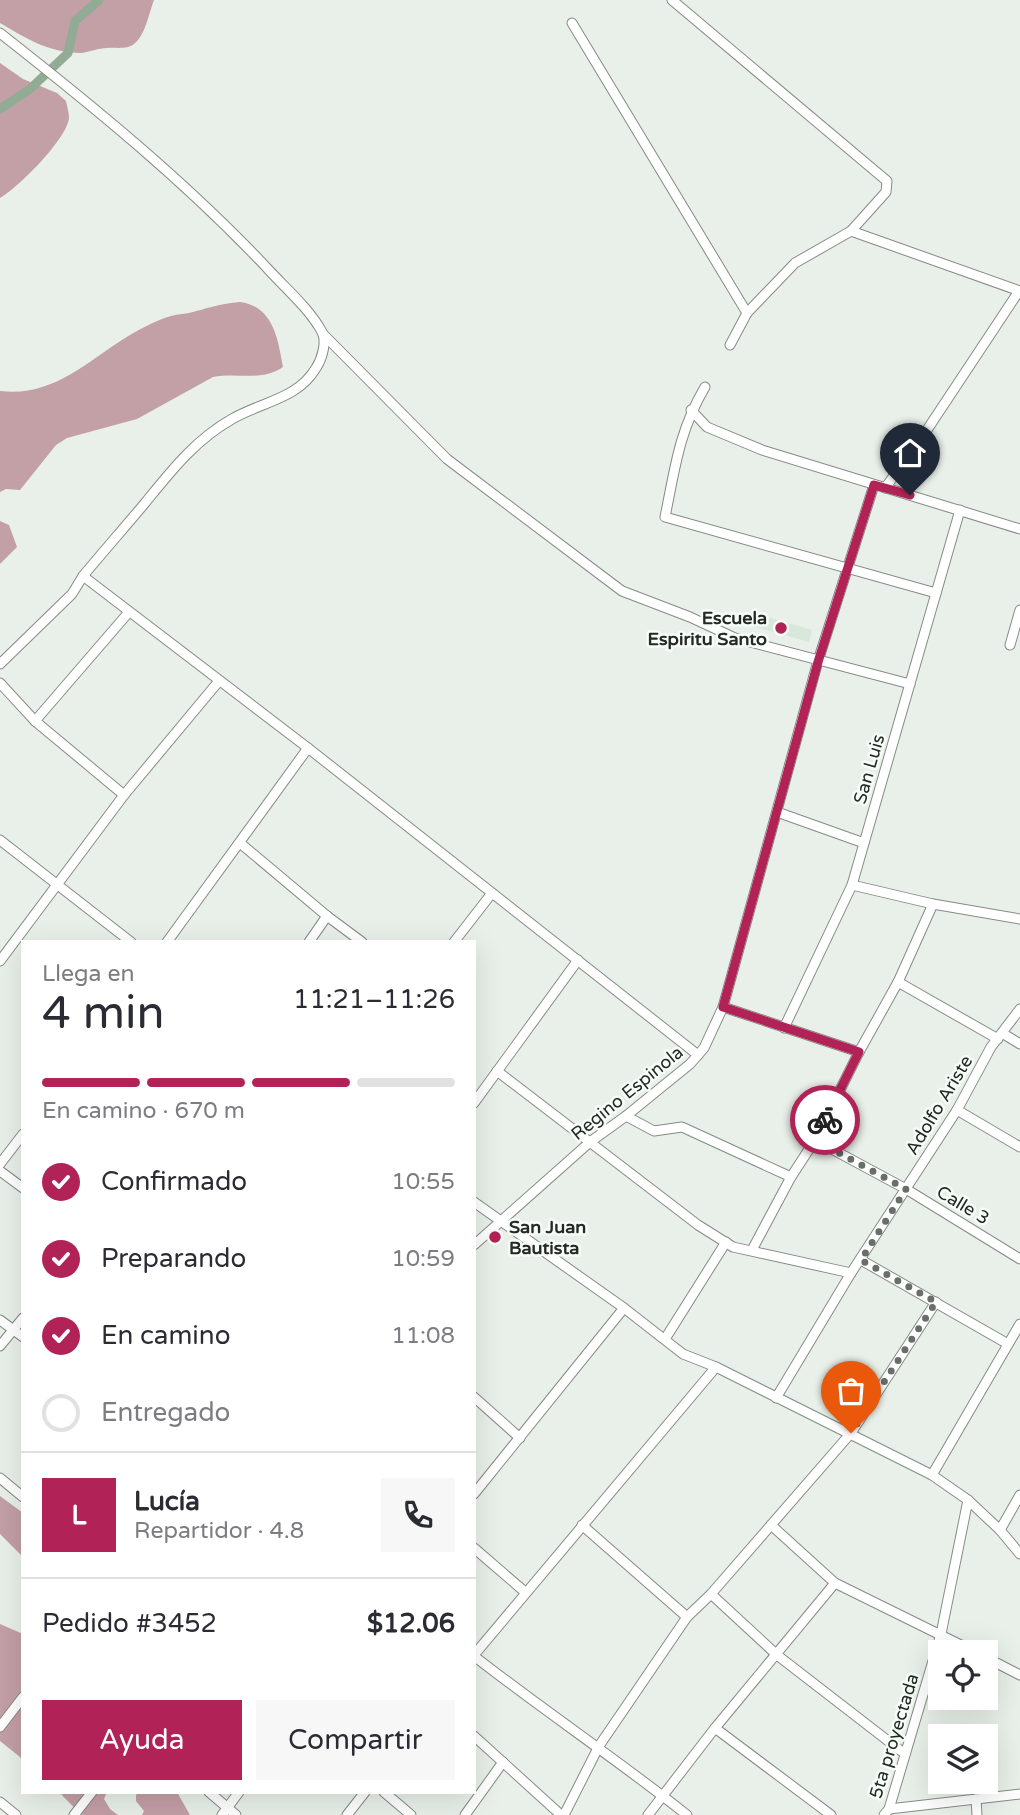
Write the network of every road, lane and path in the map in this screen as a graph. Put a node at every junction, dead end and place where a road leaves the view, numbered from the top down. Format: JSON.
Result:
{"nodes":[{"id":1,"x":672,"y":0,"type":"edge"},
{"id":2,"x":572,"y":23,"type":"dead end"},
{"id":3,"x":0,"y":33,"type":"edge"},
{"id":4,"x":851,"y":231,"type":"junction"},
{"id":5,"x":1020,"y":291,"type":"edge"},
{"id":6,"x":747,"y":313,"type":"junction"},
{"id":7,"x":324,"y":335,"type":"junction"},
{"id":8,"x":730,"y":345,"type":"dead end"},
{"id":9,"x":705,"y":387,"type":"dead end"},
{"id":10,"x":691,"y":410,"type":"junction"},
{"id":11,"x":874,"y":485,"type":"junction"},
{"id":12,"x":885,"y":488,"type":"junction"},
{"id":13,"x":960,"y":510,"type":"junction"},
{"id":14,"x":1020,"y":529,"type":"edge"},
{"id":15,"x":848,"y":568,"type":"junction"},
{"id":16,"x":83,"y":576,"type":"junction"},
{"id":17,"x":936,"y":593,"type":"junction"},
{"id":18,"x":1020,"y":610,"type":"edge"},
{"id":19,"x":129,"y":612,"type":"junction"},
{"id":20,"x":1010,"y":645,"type":"dead end"},
{"id":21,"x":818,"y":662,"type":"junction"},
{"id":22,"x":0,"y":664,"type":"edge"},
{"id":23,"x":219,"y":681,"type":"junction"},
{"id":24,"x":0,"y":683,"type":"edge"},
{"id":25,"x":910,"y":684,"type":"junction"},
{"id":26,"x":36,"y":720,"type":"junction"},
{"id":27,"x":308,"y":748,"type":"junction"},
{"id":28,"x":124,"y":795,"type":"junction"},
{"id":29,"x":777,"y":812,"type":"junction"},
{"id":30,"x":0,"y":840,"type":"edge"},
{"id":31,"x":240,"y":843,"type":"junction"},
{"id":32,"x":864,"y":843,"type":"junction"},
{"id":33,"x":57,"y":883,"type":"junction"},
{"id":34,"x":852,"y":885,"type":"junction"},
{"id":35,"x":492,"y":892,"type":"junction"},
{"id":36,"x":933,"y":904,"type":"junction"},
{"id":37,"x":327,"y":916,"type":"junction"},
{"id":38,"x":1020,"y":919,"type":"edge"},
{"id":39,"x":128,"y":940,"type":"edge"},
{"id":40,"x":168,"y":940,"type":"edge"},
{"id":41,"x":310,"y":940,"type":"edge"},
{"id":42,"x":359,"y":940,"type":"edge"},
{"id":43,"x":456,"y":940,"type":"edge"},
{"id":44,"x":578,"y":960,"type":"junction"},
{"id":45,"x":0,"y":961,"type":"edge"},
{"id":46,"x":898,"y":982,"type":"junction"},
{"id":47,"x":723,"y":1007,"type":"junction"},
{"id":48,"x":1020,"y":1009,"type":"edge"},
{"id":49,"x":784,"y":1028,"type":"junction"},
{"id":50,"x":1000,"y":1036,"type":"junction"},
{"id":51,"x":1020,"y":1044,"type":"edge"},
{"id":52,"x":859,"y":1052,"type":"junction"},
{"id":53,"x":698,"y":1055,"type":"junction"},
{"id":54,"x":497,"y":1071,"type":"junction"},
{"id":55,"x":476,"y":1100,"type":"edge"},
{"id":56,"x":957,"y":1110,"type":"junction"},
{"id":57,"x":626,"y":1116,"type":"junction"},
{"id":58,"x":21,"y":1137,"type":"edge"},
{"id":59,"x":815,"y":1140,"type":"junction"},
{"id":60,"x":590,"y":1142,"type":"junction"},
{"id":61,"x":1020,"y":1147,"type":"edge"},
{"id":62,"x":0,"y":1164,"type":"edge"},
{"id":63,"x":0,"y":1171,"type":"edge"},
{"id":64,"x":791,"y":1177,"type":"junction"},
{"id":65,"x":21,"y":1187,"type":"edge"},
{"id":66,"x":906,"y":1189,"type":"junction"},
{"id":67,"x":476,"y":1203,"type":"edge"},
{"id":68,"x":501,"y":1221,"type":"junction"},
{"id":69,"x":726,"y":1242,"type":"junction"},
{"id":70,"x":476,"y":1243,"type":"edge"},
{"id":71,"x":752,"y":1251,"type":"junction"},
{"id":72,"x":1020,"y":1259,"type":"edge"},
{"id":73,"x":861,"y":1260,"type":"junction"},
{"id":74,"x":851,"y":1273,"type":"junction"},
{"id":75,"x":936,"y":1302,"type":"junction"},
{"id":76,"x":624,"y":1307,"type":"junction"},
{"id":77,"x":0,"y":1320,"type":"edge"},
{"id":78,"x":21,"y":1320,"type":"edge"},
{"id":79,"x":1020,"y":1324,"type":"edge"},
{"id":80,"x":13,"y":1330,"type":"junction"},
{"id":81,"x":21,"y":1336,"type":"edge"},
{"id":82,"x":664,"y":1339,"type":"junction"},
{"id":83,"x":1009,"y":1344,"type":"junction"},
{"id":84,"x":0,"y":1346,"type":"edge"},
{"id":85,"x":716,"y":1367,"type":"junction"},
{"id":86,"x":776,"y":1398,"type":"junction"},
{"id":87,"x":476,"y":1399,"type":"edge"},
{"id":88,"x":851,"y":1433,"type":"junction"},
{"id":89,"x":520,"y":1438,"type":"junction"},
{"id":90,"x":932,"y":1475,"type":"junction"},
{"id":91,"x":0,"y":1478,"type":"edge"},
{"id":92,"x":476,"y":1492,"type":"edge"},
{"id":93,"x":1020,"y":1494,"type":"edge"},
{"id":94,"x":21,"y":1495,"type":"edge"},
{"id":95,"x":968,"y":1500,"type":"junction"},
{"id":96,"x":582,"y":1525,"type":"junction"},
{"id":97,"x":771,"y":1525,"type":"junction"},
{"id":98,"x":1000,"y":1530,"type":"junction"},
{"id":99,"x":476,"y":1550,"type":"edge"},
{"id":100,"x":1020,"y":1554,"type":"edge"},
{"id":101,"x":835,"y":1583,"type":"junction"},
{"id":102,"x":525,"y":1592,"type":"junction"},
{"id":103,"x":711,"y":1594,"type":"junction"},
{"id":104,"x":687,"y":1617,"type":"junction"},
{"id":105,"x":941,"y":1634,"type":"junction"},
{"id":106,"x":952,"y":1640,"type":"edge"},
{"id":107,"x":476,"y":1653,"type":"edge"},
{"id":108,"x":777,"y":1655,"type":"junction"},
{"id":109,"x":476,"y":1657,"type":"edge"},
{"id":110,"x":998,"y":1664,"type":"edge"},
{"id":111,"x":1020,"y":1675,"type":"edge"},
{"id":112,"x":21,"y":1700,"type":"edge"},
{"id":113,"x":0,"y":1727,"type":"edge"},
{"id":114,"x":715,"y":1728,"type":"junction"},
{"id":115,"x":476,"y":1738,"type":"edge"},
{"id":116,"x":598,"y":1746,"type":"junction"},
{"id":117,"x":905,"y":1754,"type":"junction"},
{"id":118,"x":503,"y":1762,"type":"junction"},
{"id":119,"x":90,"y":1794,"type":"edge"},
{"id":120,"x":211,"y":1794,"type":"edge"},
{"id":121,"x":238,"y":1794,"type":"edge"},
{"id":122,"x":363,"y":1794,"type":"edge"},
{"id":123,"x":386,"y":1794,"type":"edge"},
{"id":124,"x":1020,"y":1794,"type":"edge"},
{"id":125,"x":663,"y":1796,"type":"junction"},
{"id":126,"x":976,"y":1799,"type":"junction"},
{"id":127,"x":0,"y":1802,"type":"edge"},
{"id":128,"x":225,"y":1811,"type":"edge"},
{"id":129,"x":886,"y":1812,"type":"edge"},
{"id":130,"x":16,"y":1815,"type":"edge"},
{"id":131,"x":74,"y":1815,"type":"edge"},
{"id":132,"x":236,"y":1815,"type":"edge"},
{"id":133,"x":347,"y":1815,"type":"edge"},
{"id":134,"x":411,"y":1815,"type":"edge"},
{"id":135,"x":465,"y":1815,"type":"edge"},
{"id":136,"x":563,"y":1815,"type":"edge"},
{"id":137,"x":648,"y":1815,"type":"edge"},
{"id":138,"x":687,"y":1815,"type":"edge"},
{"id":139,"x":831,"y":1815,"type":"edge"},
{"id":140,"x":977,"y":1815,"type":"edge"}],
"edges":[{"from":1,"to":4,"type":"street"},
{"from":2,"to":6,"type":"street"},
{"from":3,"to":7,"type":"street"},
{"from":4,"to":5,"type":"street"},
{"from":4,"to":6,"type":"street"},
{"from":5,"to":12,"type":"street"},
{"from":6,"to":8,"type":"street"},
{"from":7,"to":16,"type":"street"},
{"from":7,"to":21,"type":"street"},
{"from":9,"to":10,"type":"street"},
{"from":10,"to":11,"type":"street"},
{"from":10,"to":15,"type":"street"},
{"from":11,"to":12,"type":"street"},
{"from":11,"to":15,"type":"street","name":"Regino Espinola"},
{"from":12,"to":13,"type":"street"},
{"from":13,"to":14,"type":"street"},
{"from":13,"to":17,"type":"street","name":"San Luis"},
{"from":15,"to":17,"type":"street"},
{"from":15,"to":21,"type":"street","name":"Regino Espinola"},
{"from":16,"to":19,"type":"street"},
{"from":16,"to":22,"type":"street"},
{"from":17,"to":25,"type":"street","name":"San Luis"},
{"from":18,"to":20,"type":"street"},
{"from":19,"to":23,"type":"street"},
{"from":19,"to":26,"type":"street"},
{"from":21,"to":25,"type":"street"},
{"from":21,"to":29,"type":"street","name":"Regino Espinola"},
{"from":23,"to":27,"type":"street"},
{"from":23,"to":28,"type":"street"},
{"from":24,"to":26,"type":"street"},
{"from":25,"to":32,"type":"street","name":"San Luis"},
{"from":26,"to":28,"type":"street"},
{"from":27,"to":31,"type":"street"},
{"from":27,"to":35,"type":"street"},
{"from":28,"to":33,"type":"street"},
{"from":29,"to":32,"type":"street"},
{"from":29,"to":47,"type":"street","name":"Regino Espinola"},
{"from":30,"to":33,"type":"street"},
{"from":31,"to":37,"type":"street"},
{"from":31,"to":40,"type":"street"},
{"from":32,"to":34,"type":"street","name":"San Luis"},
{"from":33,"to":39,"type":"street"},
{"from":33,"to":45,"type":"street"},
{"from":34,"to":36,"type":"street"},
{"from":34,"to":49,"type":"street","name":"San Luis"},
{"from":35,"to":43,"type":"street"},
{"from":35,"to":44,"type":"street"},
{"from":36,"to":38,"type":"street"},
{"from":36,"to":46,"type":"street"},
{"from":37,"to":41,"type":"street"},
{"from":37,"to":42,"type":"street"},
{"from":44,"to":53,"type":"street"},
{"from":44,"to":54,"type":"street"},
{"from":46,"to":50,"type":"street"},
{"from":46,"to":52,"type":"street"},
{"from":47,"to":49,"type":"street"},
{"from":47,"to":53,"type":"street","name":"Regino Espinola"},
{"from":48,"to":50,"type":"street","name":"Adolfo Ariste"},
{"from":49,"to":52,"type":"street"},
{"from":50,"to":51,"type":"street"},
{"from":50,"to":56,"type":"street","name":"Adolfo Ariste"},
{"from":52,"to":59,"type":"street"},
{"from":53,"to":57,"type":"street","name":"Regino Espinola"},
{"from":54,"to":55,"type":"street"},
{"from":54,"to":60,"type":"street"},
{"from":56,"to":61,"type":"street"},
{"from":56,"to":66,"type":"street","name":"Adolfo Ariste"},
{"from":57,"to":60,"type":"street","name":"Regino Espinola"},
{"from":57,"to":64,"type":"street"},
{"from":58,"to":62,"type":"street"},
{"from":59,"to":64,"type":"street"},
{"from":59,"to":66,"type":"street","name":"Calle 3"},
{"from":60,"to":68,"type":"street","name":"Regino Espinola"},
{"from":60,"to":69,"type":"street"},
{"from":63,"to":65,"type":"street"},
{"from":64,"to":71,"type":"street"},
{"from":66,"to":72,"type":"street","name":"Calle 3"},
{"from":66,"to":73,"type":"street","name":"Adolfo Ariste"},
{"from":67,"to":68,"type":"street"},
{"from":68,"to":70,"type":"street","name":"Regino Espinola"},
{"from":68,"to":76,"type":"street"},
{"from":69,"to":71,"type":"street"},
{"from":69,"to":82,"type":"street"},
{"from":71,"to":74,"type":"street"},
{"from":73,"to":74,"type":"street","name":"Adolfo Ariste"},
{"from":73,"to":75,"type":"street"},
{"from":74,"to":86,"type":"street","name":"Adolfo Ariste"},
{"from":75,"to":83,"type":"street"},
{"from":75,"to":88,"type":"street"},
{"from":76,"to":82,"type":"street"},
{"from":76,"to":89,"type":"street"},
{"from":77,"to":80,"type":"street"},
{"from":78,"to":80,"type":"street"},
{"from":79,"to":83,"type":"street"},
{"from":80,"to":81,"type":"street"},
{"from":80,"to":84,"type":"street"},
{"from":82,"to":85,"type":"street"},
{"from":83,"to":90,"type":"street"},
{"from":85,"to":86,"type":"street"},
{"from":85,"to":96,"type":"street"},
{"from":86,"to":88,"type":"street"},
{"from":87,"to":89,"type":"street"},
{"from":88,"to":90,"type":"street"},
{"from":88,"to":97,"type":"street"},
{"from":89,"to":92,"type":"street"},
{"from":90,"to":95,"type":"street"},
{"from":91,"to":94,"type":"street"},
{"from":93,"to":98,"type":"street"},
{"from":95,"to":98,"type":"street"},
{"from":95,"to":105,"type":"street","name":"5ta proyectada"},
{"from":96,"to":102,"type":"street"},
{"from":96,"to":104,"type":"street"},
{"from":97,"to":101,"type":"street"},
{"from":97,"to":103,"type":"street"},
{"from":98,"to":100,"type":"street"},
{"from":99,"to":102,"type":"street"},
{"from":101,"to":105,"type":"street"},
{"from":101,"to":108,"type":"street"},
{"from":102,"to":107,"type":"street"},
{"from":103,"to":104,"type":"street"},
{"from":103,"to":108,"type":"street"},
{"from":104,"to":116,"type":"street"},
{"from":105,"to":106,"type":"street"},
{"from":105,"to":117,"type":"street","name":"5ta proyectada"},
{"from":108,"to":114,"type":"street"},
{"from":108,"to":117,"type":"street"},
{"from":109,"to":116,"type":"street"},
{"from":110,"to":111,"type":"street"},
{"from":112,"to":113,"type":"street"},
{"from":114,"to":125,"type":"street"},
{"from":114,"to":139,"type":"street"},
{"from":115,"to":118,"type":"street"},
{"from":116,"to":125,"type":"street"},
{"from":116,"to":136,"type":"street"},
{"from":117,"to":129,"type":"street","name":"5ta proyectada"},
{"from":118,"to":135,"type":"street"},
{"from":118,"to":136,"type":"street"},
{"from":119,"to":131,"type":"street"},
{"from":120,"to":128,"type":"street"},
{"from":121,"to":128,"type":"street"},
{"from":122,"to":133,"type":"street"},
{"from":123,"to":134,"type":"street"},
{"from":124,"to":126,"type":"street"},
{"from":125,"to":137,"type":"street"},
{"from":125,"to":138,"type":"street"},
{"from":126,"to":129,"type":"street"},
{"from":126,"to":140,"type":"street"},
{"from":127,"to":130,"type":"street"},
{"from":128,"to":132,"type":"street"}]}
